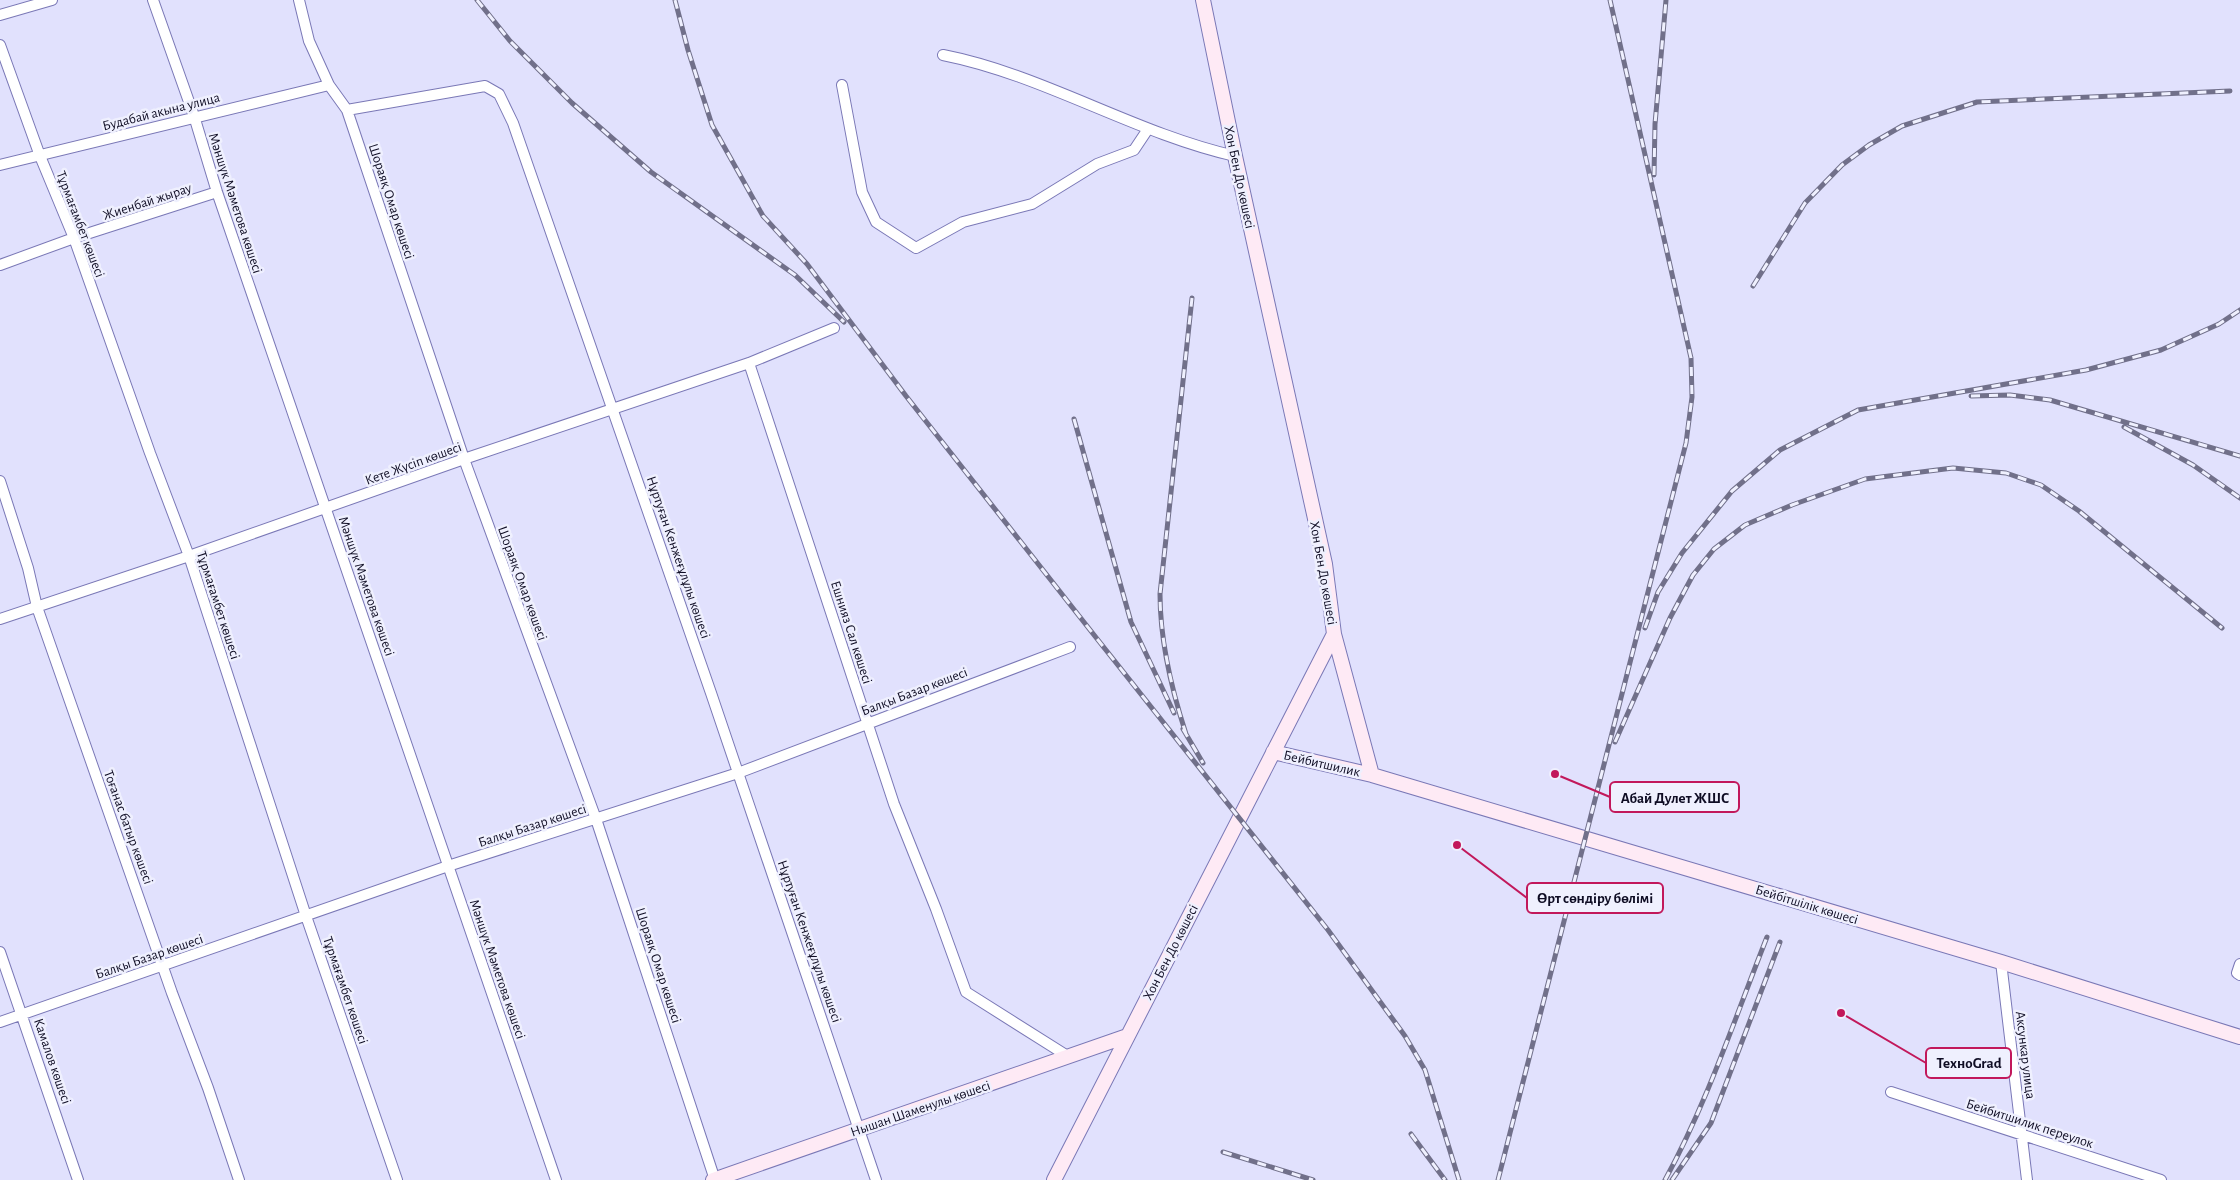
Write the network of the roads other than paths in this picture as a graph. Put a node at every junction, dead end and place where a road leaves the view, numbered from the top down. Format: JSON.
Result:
{"nodes":[{"id":1,"x":52,"y":0,"type":"edge"},
{"id":2,"x":153,"y":0,"type":"edge"},
{"id":3,"x":299,"y":0,"type":"edge"},
{"id":4,"x":1203,"y":0,"type":"edge"},
{"id":5,"x":0,"y":15,"type":"edge"},
{"id":6,"x":0,"y":45,"type":"edge"},
{"id":7,"x":943,"y":55,"type":"dead end"},
{"id":8,"x":329,"y":85,"type":"junction"},
{"id":9,"x":842,"y":85,"type":"dead end"},
{"id":10,"x":347,"y":110,"type":"junction"},
{"id":11,"x":194,"y":116,"type":"junction"},
{"id":12,"x":1148,"y":130,"type":"junction"},
{"id":13,"x":40,"y":156,"type":"junction"},
{"id":14,"x":1234,"y":156,"type":"junction"},
{"id":15,"x":0,"y":165,"type":"edge"},
{"id":16,"x":217,"y":192,"type":"junction"},
{"id":17,"x":74,"y":238,"type":"junction"},
{"id":18,"x":0,"y":265,"type":"edge"},
{"id":19,"x":834,"y":328,"type":"dead end"},
{"id":20,"x":749,"y":363,"type":"junction"},
{"id":21,"x":614,"y":410,"type":"junction"},
{"id":22,"x":464,"y":459,"type":"junction"},
{"id":23,"x":0,"y":480,"type":"edge"},
{"id":24,"x":326,"y":509,"type":"junction"},
{"id":25,"x":189,"y":556,"type":"junction"},
{"id":26,"x":37,"y":606,"type":"junction"},
{"id":27,"x":0,"y":619,"type":"edge"},
{"id":28,"x":1334,"y":634,"type":"junction"},
{"id":29,"x":1070,"y":647,"type":"dead end"},
{"id":30,"x":868,"y":724,"type":"junction"},
{"id":31,"x":1273,"y":752,"type":"junction"},
{"id":32,"x":738,"y":772,"type":"junction"},
{"id":33,"x":1372,"y":775,"type":"junction"},
{"id":34,"x":596,"y":819,"type":"junction"},
{"id":35,"x":448,"y":866,"type":"junction"},
{"id":36,"x":306,"y":916,"type":"junction"},
{"id":37,"x":0,"y":952,"type":"edge"},
{"id":38,"x":2001,"y":962,"type":"junction"},
{"id":39,"x":2240,"y":964,"type":"edge"},
{"id":40,"x":163,"y":966,"type":"junction"},
{"id":41,"x":2240,"y":975,"type":"edge"},
{"id":42,"x":22,"y":1014,"type":"junction"},
{"id":43,"x":0,"y":1022,"type":"edge"},
{"id":44,"x":1127,"y":1036,"type":"junction"},
{"id":45,"x":2240,"y":1037,"type":"edge"},
{"id":46,"x":1069,"y":1057,"type":"junction"},
{"id":47,"x":1891,"y":1092,"type":"dead end"},
{"id":48,"x":860,"y":1130,"type":"junction"},
{"id":49,"x":2022,"y":1135,"type":"junction"},
{"id":50,"x":78,"y":1180,"type":"edge"},
{"id":51,"x":239,"y":1180,"type":"edge"},
{"id":52,"x":397,"y":1180,"type":"edge"},
{"id":53,"x":556,"y":1180,"type":"edge"},
{"id":54,"x":714,"y":1180,"type":"edge"},
{"id":55,"x":876,"y":1180,"type":"edge"},
{"id":56,"x":1054,"y":1180,"type":"edge"},
{"id":57,"x":2027,"y":1180,"type":"edge"},
{"id":58,"x":2161,"y":1180,"type":"edge"}],
"edges":[{"from":1,"to":5,"type":"street"},
{"from":2,"to":11,"type":"street","name":"Мәншүк Мәметова көшесі"},
{"from":3,"to":8,"type":"street","name":"Шораяқ Омар көшесі"},
{"from":4,"to":14,"type":"street","name":"Хон Бен До көшесі"},
{"from":6,"to":13,"type":"street","name":"Тұрмағамбет көшесі"},
{"from":7,"to":12,"type":"street"},
{"from":8,"to":10,"type":"street","name":"Шораяқ Омар көшесі"},
{"from":8,"to":11,"type":"street","name":"Будабай акына улица"},
{"from":9,"to":12,"type":"street"},
{"from":10,"to":21,"type":"street","name":"Нұртуған Кенжеғұлұлы көшесі"},
{"from":10,"to":22,"type":"street","name":"Шораяқ Омар көшесі"},
{"from":11,"to":13,"type":"street","name":"Будабай акына улица"},
{"from":11,"to":16,"type":"street","name":"Мәншүк Мәметова көшесі"},
{"from":12,"to":14,"type":"street"},
{"from":13,"to":15,"type":"street","name":"Будабай акына улица"},
{"from":13,"to":17,"type":"street","name":"Тұрмағамбет көшесі"},
{"from":14,"to":28,"type":"street","name":"Хон Бен До көшесі"},
{"from":16,"to":17,"type":"street","name":"Жиенбай жырау"},
{"from":16,"to":24,"type":"street","name":"Мәншүк Мәметова көшесі"},
{"from":17,"to":18,"type":"street","name":"Жиенбай жырау"},
{"from":17,"to":25,"type":"street","name":"Тұрмағамбет көшесі"},
{"from":19,"to":20,"type":"street","name":"Кете Жүсіп көшесі"},
{"from":20,"to":21,"type":"street","name":"Кете Жүсіп көшесі"},
{"from":20,"to":30,"type":"street","name":"Ешнияз Сал көшесі"},
{"from":21,"to":22,"type":"street","name":"Кете Жүсіп көшесі"},
{"from":21,"to":32,"type":"street","name":"Нұртуған Кенжеғұлұлы көшесі"},
{"from":22,"to":24,"type":"street","name":"Кете Жүсіп көшесі"},
{"from":22,"to":34,"type":"street","name":"Шораяқ Омар көшесі"},
{"from":23,"to":26,"type":"street","name":"Тоғанас батыр көшесі"},
{"from":24,"to":25,"type":"street","name":"Кете Жүсіп көшесі"},
{"from":24,"to":35,"type":"street","name":"Мәншүк Мәметова көшесі"},
{"from":25,"to":26,"type":"street","name":"Кете Жүсіп көшесі"},
{"from":25,"to":36,"type":"street","name":"Тұрмағамбет көшесі"},
{"from":26,"to":27,"type":"street","name":"Кете Жүсіп көшесі"},
{"from":26,"to":40,"type":"street","name":"Тоғанас батыр көшесі"},
{"from":28,"to":31,"type":"street","name":"Хон Бен До көшесі"},
{"from":28,"to":33,"type":"street"},
{"from":29,"to":30,"type":"street","name":"Балқы Базар көшесі"},
{"from":30,"to":32,"type":"street","name":"Балқы Базар көшесі"},
{"from":30,"to":46,"type":"street","name":"Ешнияз Сал көшесі"},
{"from":31,"to":33,"type":"street","name":"Бейбитшилик"},
{"from":31,"to":44,"type":"street","name":"Хон Бен До көшесі"},
{"from":32,"to":34,"type":"street","name":"Балқы Базар көшесі"},
{"from":32,"to":48,"type":"street","name":"Нұртуған Кенжеғұлұлы көшесі"},
{"from":33,"to":38,"type":"street","name":"Бейбітшілік көшесі"},
{"from":34,"to":35,"type":"street","name":"Балқы Базар көшесі"},
{"from":34,"to":54,"type":"street","name":"Шораяқ Омар көшесі"},
{"from":35,"to":36,"type":"street","name":"Балқы Базар көшесі"},
{"from":35,"to":53,"type":"street","name":"Мәншүк Мәметова көшесі"},
{"from":36,"to":40,"type":"street","name":"Балқы Базар көшесі"},
{"from":36,"to":52,"type":"street","name":"Тұрмағамбет көшесі"},
{"from":37,"to":42,"type":"street","name":"Камалов көшесі"},
{"from":38,"to":45,"type":"street","name":"Бейбітшілік көшесі"},
{"from":38,"to":49,"type":"street","name":"Аксункар улица"},
{"from":39,"to":41,"type":"street"},
{"from":40,"to":42,"type":"street","name":"Балқы Базар көшесі"},
{"from":40,"to":51,"type":"street","name":"Тоғанас батыр көшесі"},
{"from":42,"to":43,"type":"street","name":"Балқы Базар көшесі"},
{"from":42,"to":50,"type":"street","name":"Камалов көшесі"},
{"from":44,"to":46,"type":"street","name":"Нышан Шаменулы көшесі"},
{"from":44,"to":56,"type":"street","name":"Хон Бен До көшесі"},
{"from":46,"to":48,"type":"street","name":"Нышан Шаменулы көшесі"},
{"from":47,"to":49,"type":"street","name":"Бейбитшилик переулок"},
{"from":48,"to":54,"type":"street","name":"Нышан Шаменулы көшесі"},
{"from":48,"to":55,"type":"street","name":"Нұртуған Кенжеғұлұлы көшесі"},
{"from":49,"to":57,"type":"street","name":"Аксункар улица"},
{"from":49,"to":58,"type":"street","name":"Бейбитшилик переулок"}]}
